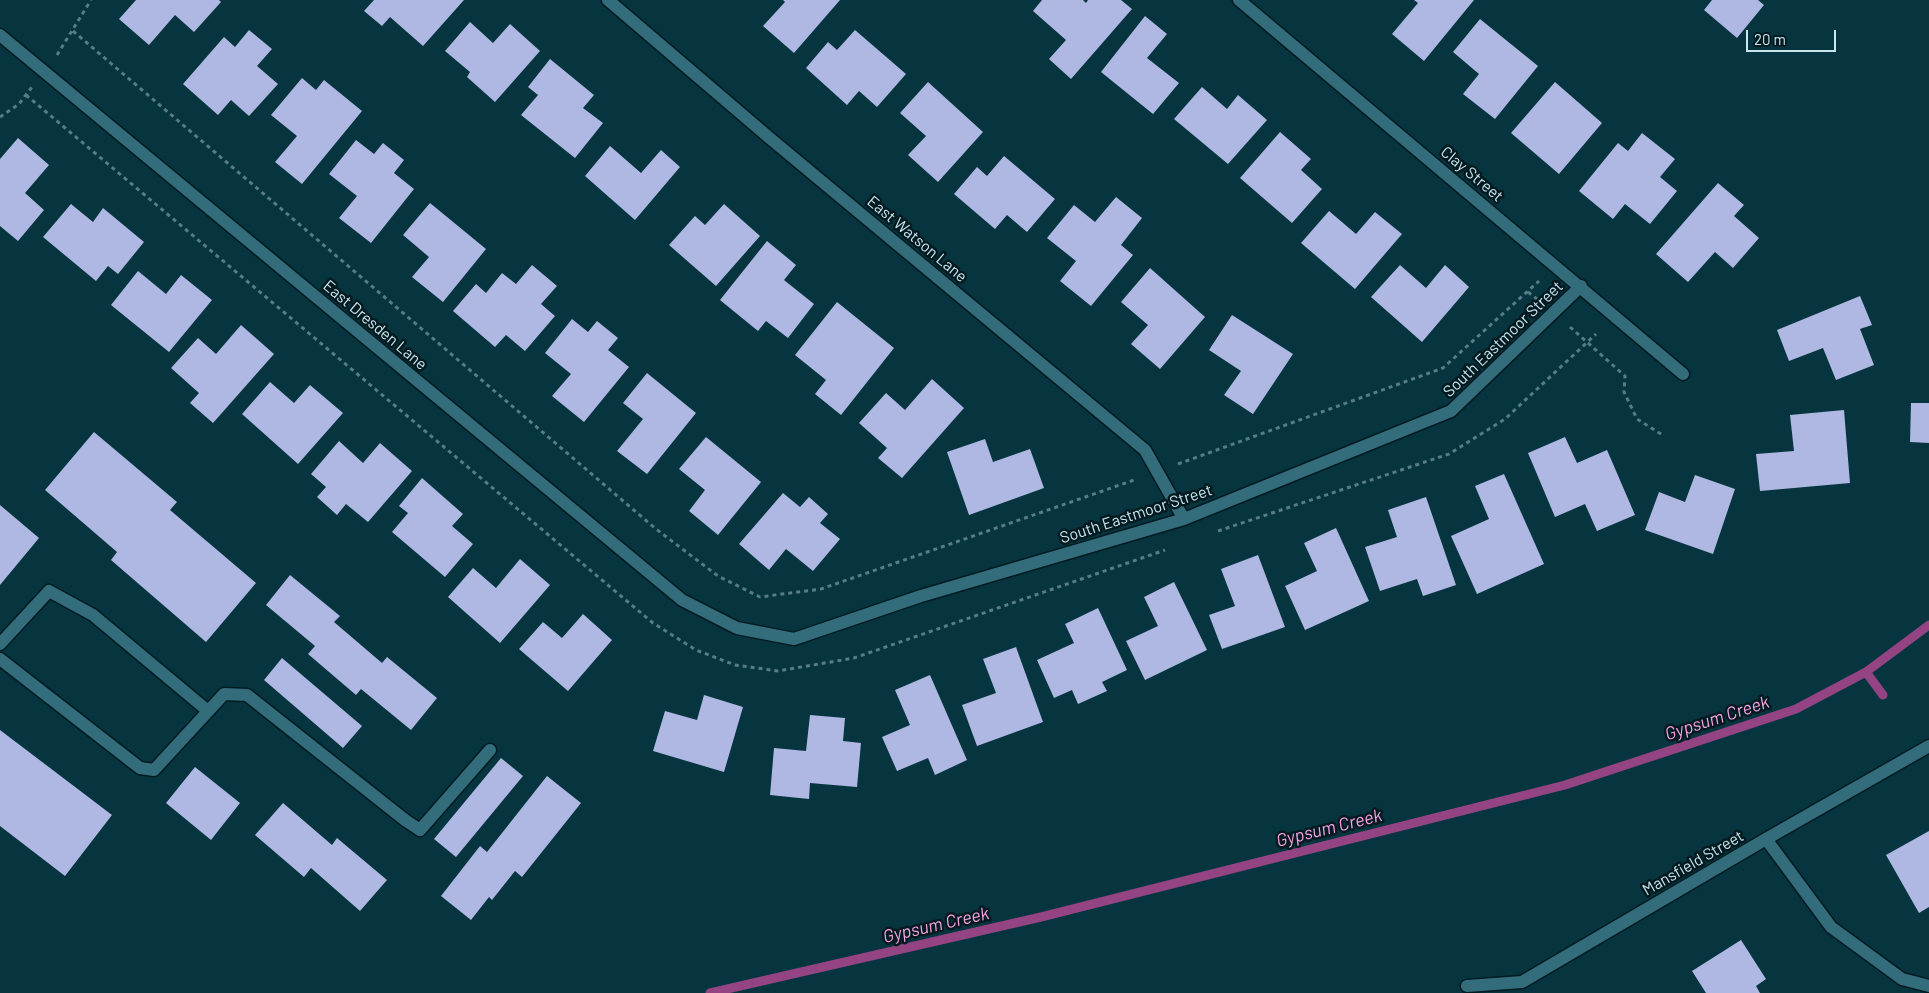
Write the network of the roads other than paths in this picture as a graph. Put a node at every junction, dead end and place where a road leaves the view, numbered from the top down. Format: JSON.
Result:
{"nodes":[{"id":1,"x":608,"y":0,"type":"edge"},
{"id":2,"x":1239,"y":0,"type":"edge"},
{"id":3,"x":0,"y":36,"type":"edge"},
{"id":4,"x":1581,"y":286,"type":"junction"},
{"id":5,"x":1683,"y":374,"type":"dead end"},
{"id":6,"x":1184,"y":519,"type":"junction"},
{"id":7,"x":737,"y":628,"type":"joint"},
{"id":8,"x":0,"y":644,"type":"edge"},
{"id":9,"x":0,"y":659,"type":"edge"},
{"id":10,"x":208,"y":711,"type":"junction"},
{"id":11,"x":1929,"y":746,"type":"edge"},
{"id":12,"x":490,"y":750,"type":"dead end"},
{"id":13,"x":1766,"y":839,"type":"junction"},
{"id":14,"x":1467,"y":986,"type":"dead end"},
{"id":15,"x":1929,"y":986,"type":"edge"}],
"edges":[{"from":1,"to":6,"type":"street","name":"East Watson Lane"},
{"from":2,"to":4,"type":"street","name":"Clay Street"},
{"from":3,"to":7,"type":"street","name":"East Dresden Lane"},
{"from":4,"to":5,"type":"street","name":"Clay Street"},
{"from":4,"to":6,"type":"street","name":"South Eastmoor Street"},
{"from":6,"to":7,"type":"street","name":"South Eastmoor Street"},
{"from":8,"to":10,"type":"street"},
{"from":9,"to":10,"type":"street"},
{"from":10,"to":12,"type":"street"},
{"from":11,"to":13,"type":"street","name":"Mansfield Street"},
{"from":13,"to":14,"type":"street","name":"Mansfield Street"},
{"from":13,"to":15,"type":"street"}]}
